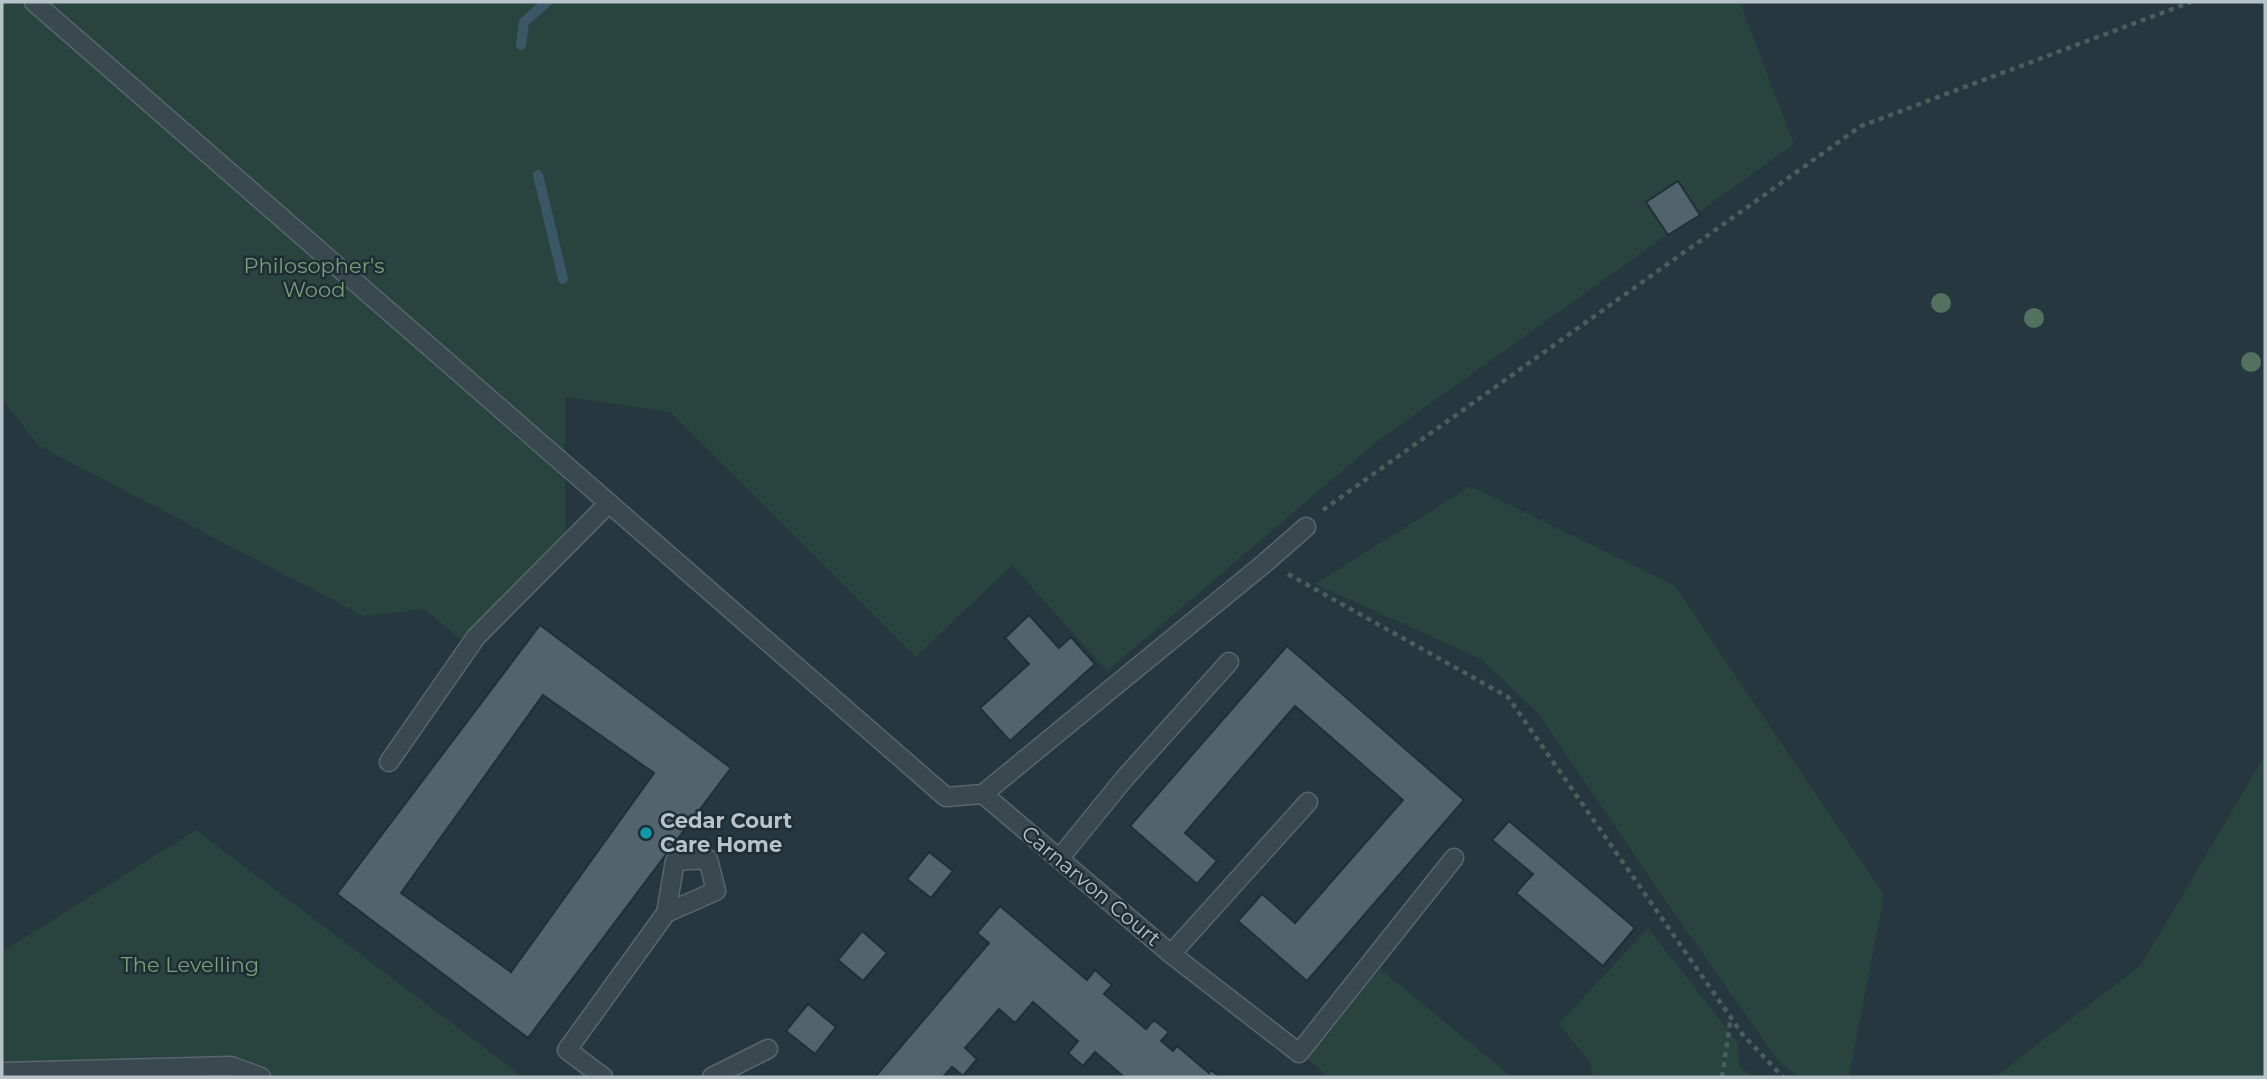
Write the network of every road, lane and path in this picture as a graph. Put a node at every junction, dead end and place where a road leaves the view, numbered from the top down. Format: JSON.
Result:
{"nodes":[{"id":1,"x":34,"y":2,"type":"edge"},
{"id":2,"x":2191,"y":2,"type":"edge"},
{"id":3,"x":609,"y":503,"type":"junction"},
{"id":4,"x":1306,"y":527,"type":"joint"},
{"id":5,"x":1266,"y":562,"type":"junction"},
{"id":6,"x":1229,"y":662,"type":"dead end"},
{"id":7,"x":389,"y":762,"type":"dead end"},
{"id":8,"x":983,"y":794,"type":"junction"},
{"id":9,"x":1308,"y":802,"type":"dead end"},
{"id":10,"x":1454,"y":858,"type":"dead end"},
{"id":11,"x":1059,"y":859,"type":"junction"},
{"id":12,"x":666,"y":912,"type":"dead end"},
{"id":13,"x":1171,"y":954,"type":"junction"},
{"id":14,"x":1731,"y":1017,"type":"junction"},
{"id":15,"x":768,"y":1049,"type":"dead end"},
{"id":16,"x":2,"y":1072,"type":"edge"},
{"id":17,"x":261,"y":1077,"type":"edge"},
{"id":18,"x":603,"y":1077,"type":"edge"},
{"id":19,"x":712,"y":1077,"type":"edge"},
{"id":20,"x":1722,"y":1077,"type":"edge"},
{"id":21,"x":1783,"y":1077,"type":"edge"}],
"edges":[{"from":1,"to":3,"type":"lane"},
{"from":2,"to":4,"type":"path"},
{"from":3,"to":7,"type":"lane"},
{"from":3,"to":8,"type":"lane"},
{"from":4,"to":5,"type":"lane"},
{"from":5,"to":8,"type":"lane"},
{"from":5,"to":14,"type":"path"},
{"from":6,"to":11,"type":"lane"},
{"from":8,"to":11,"type":"lane","name":"Carnarvon Court"},
{"from":9,"to":13,"type":"lane","name":"Carnarvon Court"},
{"from":10,"to":13,"type":"lane"},
{"from":11,"to":13,"type":"lane","name":"Carnarvon Court"},
{"from":12,"to":18,"type":"lane"},
{"from":14,"to":20,"type":"path"},
{"from":14,"to":21,"type":"path"},
{"from":15,"to":19,"type":"lane"},
{"from":16,"to":17,"type":"lane"}]}
